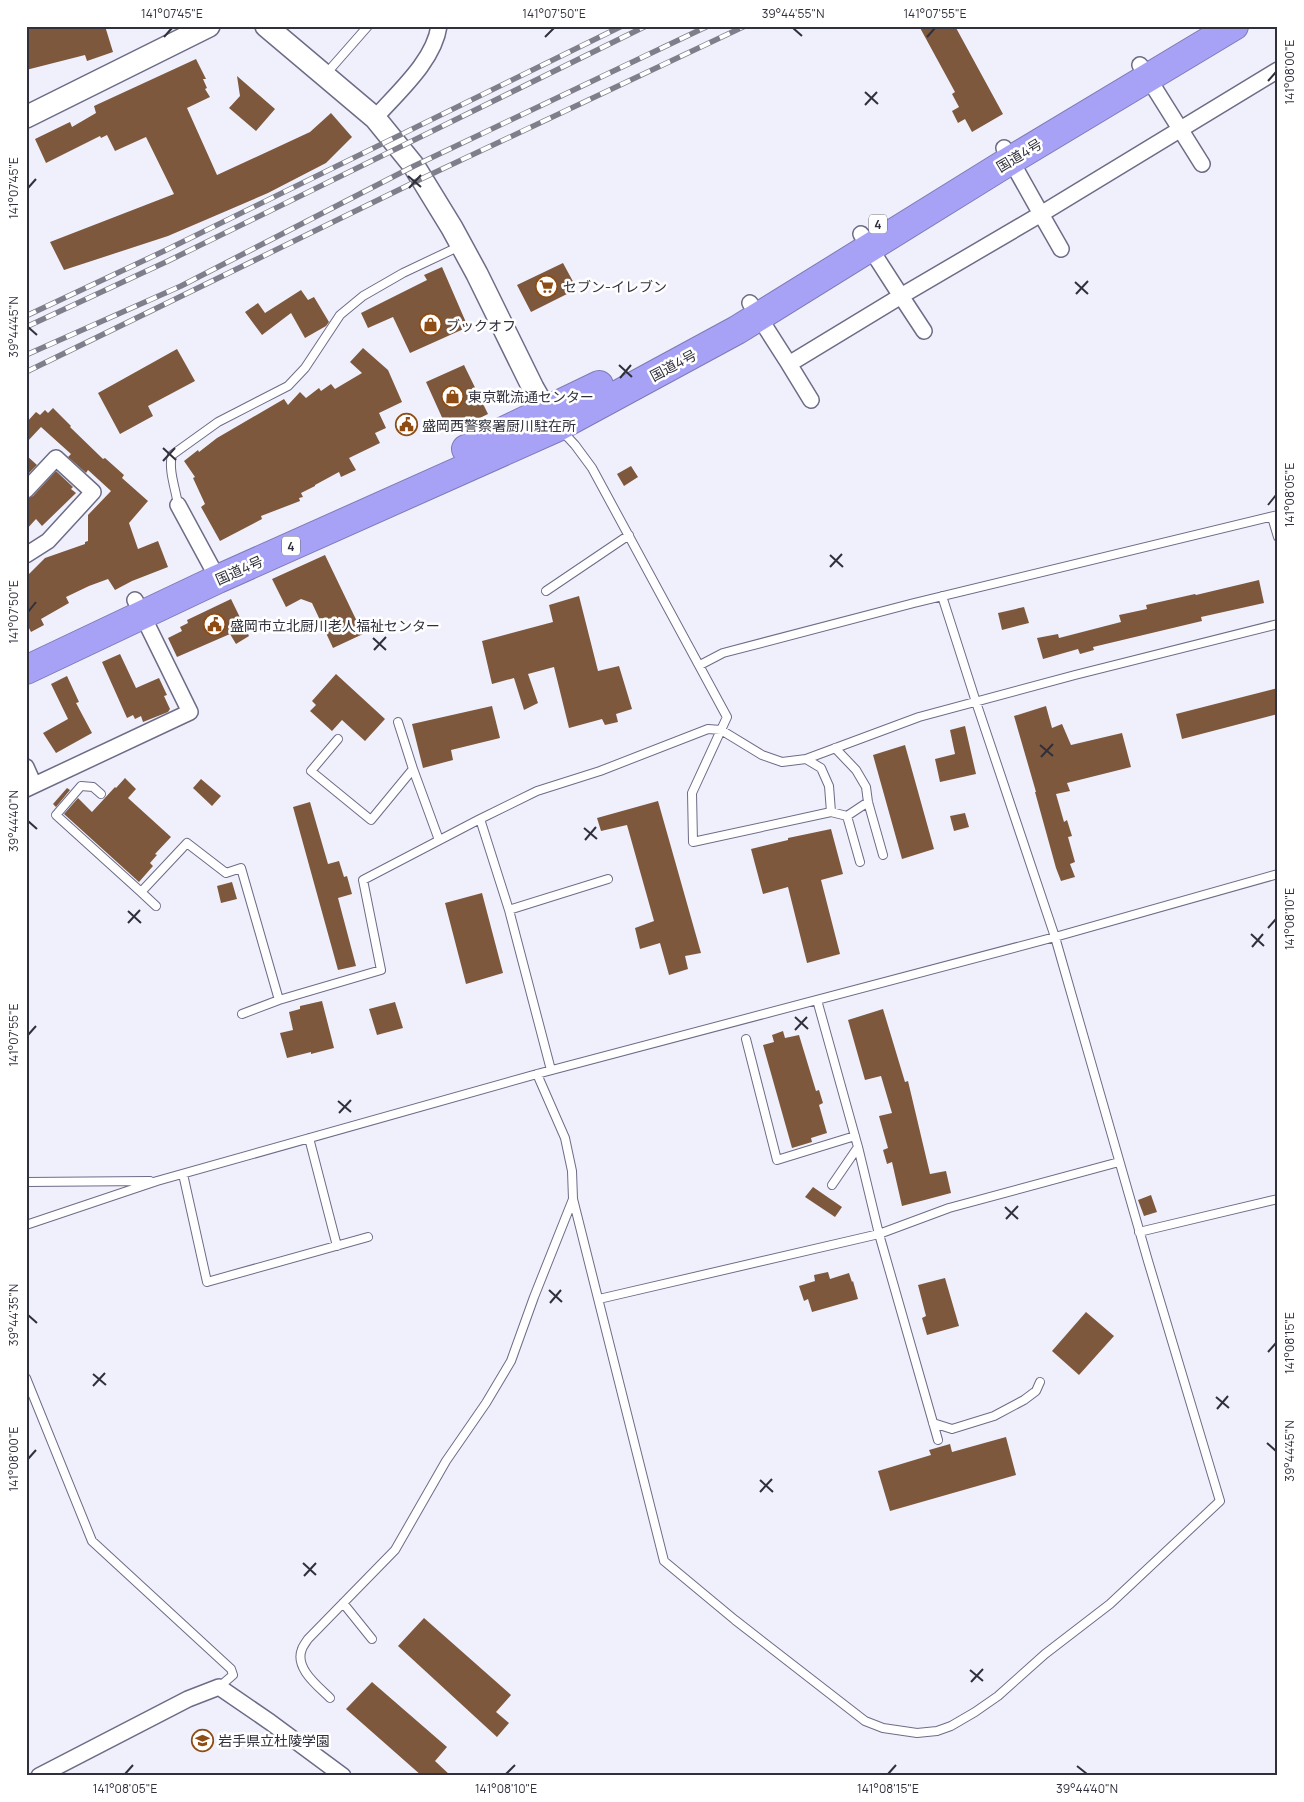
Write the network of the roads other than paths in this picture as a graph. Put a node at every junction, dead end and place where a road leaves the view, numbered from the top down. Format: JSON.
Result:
{"nodes":[{"id":1,"x":208,"y":26,"type":"edge"},
{"id":2,"x":266,"y":26,"type":"edge"},
{"id":3,"x":368,"y":26,"type":"edge"},
{"id":4,"x":439,"y":26,"type":"edge"},
{"id":5,"x":1217,"y":30,"type":"edge"},
{"id":6,"x":1278,"y":70,"type":"edge"},
{"id":7,"x":1144,"y":71,"type":"junction"},
{"id":8,"x":324,"y":75,"type":"junction"},
{"id":9,"x":26,"y":118,"type":"edge"},
{"id":10,"x":375,"y":118,"type":"junction"},
{"id":11,"x":1180,"y":130,"type":"junction"},
{"id":12,"x":1007,"y":154,"type":"junction"},
{"id":13,"x":1202,"y":164,"type":"dead end"},
{"id":14,"x":1041,"y":214,"type":"junction"},
{"id":15,"x":865,"y":241,"type":"junction"},
{"id":16,"x":462,"y":245,"type":"junction"},
{"id":17,"x":1061,"y":249,"type":"dead end"},
{"id":18,"x":901,"y":296,"type":"junction"},
{"id":19,"x":754,"y":310,"type":"junction"},
{"id":20,"x":924,"y":332,"type":"dead end"},
{"id":21,"x":789,"y":364,"type":"junction"},
{"id":22,"x":811,"y":400,"type":"dead end"},
{"id":23,"x":552,"y":418,"type":"junction"},
{"id":24,"x":26,"y":490,"type":"edge"},
{"id":25,"x":178,"y":505,"type":"joint"},
{"id":26,"x":1275,"y":516,"type":"edge"},
{"id":27,"x":629,"y":535,"type":"junction"},
{"id":28,"x":1278,"y":537,"type":"edge"},
{"id":29,"x":26,"y":555,"type":"edge"},
{"id":30,"x":214,"y":572,"type":"junction"},
{"id":31,"x":546,"y":591,"type":"dead end"},
{"id":32,"x":942,"y":596,"type":"junction"},
{"id":33,"x":139,"y":608,"type":"junction"},
{"id":34,"x":1278,"y":624,"type":"edge"},
{"id":35,"x":26,"y":656,"type":"edge"},
{"id":36,"x":700,"y":665,"type":"junction"},
{"id":37,"x":26,"y":670,"type":"edge"},
{"id":38,"x":976,"y":702,"type":"junction"},
{"id":39,"x":398,"y":722,"type":"dead end"},
{"id":40,"x":722,"y":730,"type":"junction"},
{"id":41,"x":338,"y":739,"type":"dead end"},
{"id":42,"x":835,"y":748,"type":"junction"},
{"id":43,"x":806,"y":759,"type":"junction"},
{"id":44,"x":26,"y":767,"type":"edge"},
{"id":45,"x":413,"y":768,"type":"junction"},
{"id":46,"x":30,"y":787,"type":"edge"},
{"id":47,"x":101,"y":794,"type":"dead end"},
{"id":48,"x":868,"y":802,"type":"junction"},
{"id":49,"x":831,"y":812,"type":"junction"},
{"id":50,"x":847,"y":816,"type":"junction"},
{"id":51,"x":480,"y":819,"type":"junction"},
{"id":52,"x":439,"y":840,"type":"junction"},
{"id":53,"x":882,"y":855,"type":"dead end"},
{"id":54,"x":860,"y":862,"type":"dead end"},
{"id":55,"x":1278,"y":874,"type":"edge"},
{"id":56,"x":608,"y":879,"type":"dead end"},
{"id":57,"x":141,"y":892,"type":"junction"},
{"id":58,"x":156,"y":906,"type":"dead end"},
{"id":59,"x":509,"y":910,"type":"junction"},
{"id":60,"x":1055,"y":936,"type":"junction"},
{"id":61,"x":279,"y":1000,"type":"junction"},
{"id":62,"x":817,"y":1000,"type":"junction"},
{"id":63,"x":242,"y":1014,"type":"dead end"},
{"id":64,"x":746,"y":1040,"type":"dead end"},
{"id":65,"x":551,"y":1070,"type":"junction"},
{"id":66,"x":537,"y":1074,"type":"junction"},
{"id":67,"x":855,"y":1136,"type":"junction"},
{"id":68,"x":309,"y":1138,"type":"junction"},
{"id":69,"x":858,"y":1147,"type":"junction"},
{"id":70,"x":1120,"y":1162,"type":"junction"},
{"id":71,"x":183,"y":1174,"type":"junction"},
{"id":72,"x":158,"y":1181,"type":"junction"},
{"id":73,"x":26,"y":1182,"type":"edge"},
{"id":74,"x":832,"y":1185,"type":"dead end"},
{"id":75,"x":573,"y":1199,"type":"junction"},
{"id":76,"x":1278,"y":1199,"type":"edge"},
{"id":77,"x":26,"y":1225,"type":"edge"},
{"id":78,"x":1140,"y":1232,"type":"junction"},
{"id":79,"x":879,"y":1234,"type":"junction"},
{"id":80,"x":368,"y":1237,"type":"dead end"},
{"id":81,"x":337,"y":1246,"type":"junction"},
{"id":82,"x":599,"y":1299,"type":"junction"},
{"id":83,"x":26,"y":1378,"type":"edge"},
{"id":84,"x":1040,"y":1382,"type":"dead end"},
{"id":85,"x":933,"y":1423,"type":"junction"},
{"id":86,"x":938,"y":1440,"type":"dead end"},
{"id":87,"x":343,"y":1603,"type":"junction"},
{"id":88,"x":372,"y":1639,"type":"dead end"},
{"id":89,"x":219,"y":1687,"type":"junction"},
{"id":90,"x":330,"y":1698,"type":"dead end"},
{"id":91,"x":39,"y":1776,"type":"edge"},
{"id":92,"x":343,"y":1776,"type":"edge"}],
"edges":[{"from":1,"to":9,"type":"street"},
{"from":2,"to":8,"type":"street"},
{"from":3,"to":8,"type":"lane"},
{"from":4,"to":10,"type":"street"},
{"from":5,"to":7,"type":"highway","name":"国道4号","number":"4"},
{"from":6,"to":11,"type":"street"},
{"from":7,"to":11,"type":"street"},
{"from":7,"to":12,"type":"highway","name":"国道4号","number":"4"},
{"from":8,"to":10,"type":"street"},
{"from":10,"to":16,"type":"street"},
{"from":11,"to":13,"type":"street"},
{"from":11,"to":14,"type":"street"},
{"from":12,"to":14,"type":"street"},
{"from":12,"to":15,"type":"highway","name":"国道4号","number":"4"},
{"from":14,"to":17,"type":"street"},
{"from":14,"to":18,"type":"street"},
{"from":15,"to":18,"type":"street"},
{"from":15,"to":19,"type":"highway","name":"国道4号","number":"4"},
{"from":16,"to":23,"type":"street"},
{"from":16,"to":25,"type":"lane"},
{"from":18,"to":20,"type":"street"},
{"from":18,"to":21,"type":"street"},
{"from":19,"to":21,"type":"street"},
{"from":19,"to":23,"type":"highway","name":"国道4号","number":"4"},
{"from":21,"to":22,"type":"street"},
{"from":23,"to":27,"type":"lane"},
{"from":23,"to":30,"type":"highway","name":"国道4号","number":"4"},
{"from":24,"to":29,"type":"street"},
{"from":25,"to":30,"type":"street"},
{"from":26,"to":28,"type":"lane"},
{"from":26,"to":32,"type":"lane"},
{"from":27,"to":31,"type":"lane"},
{"from":27,"to":36,"type":"lane"},
{"from":30,"to":33,"type":"highway","name":"国道4号","number":"4"},
{"from":32,"to":36,"type":"lane"},
{"from":32,"to":38,"type":"lane"},
{"from":33,"to":35,"type":"highway","name":"国道4号","number":"4"},
{"from":33,"to":37,"type":"highway","name":"国道4号","number":"4"},
{"from":33,"to":46,"type":"street"},
{"from":34,"to":38,"type":"lane"},
{"from":36,"to":40,"type":"lane"},
{"from":38,"to":42,"type":"lane"},
{"from":38,"to":60,"type":"lane"},
{"from":39,"to":45,"type":"lane"},
{"from":40,"to":43,"type":"lane"},
{"from":40,"to":49,"type":"lane"},
{"from":40,"to":51,"type":"lane"},
{"from":41,"to":45,"type":"lane"},
{"from":42,"to":43,"type":"lane"},
{"from":42,"to":48,"type":"lane"},
{"from":43,"to":49,"type":"lane"},
{"from":44,"to":46,"type":"street"},
{"from":45,"to":52,"type":"lane"},
{"from":47,"to":57,"type":"lane"},
{"from":48,"to":50,"type":"lane"},
{"from":48,"to":53,"type":"lane"},
{"from":49,"to":50,"type":"lane"},
{"from":50,"to":54,"type":"lane"},
{"from":51,"to":52,"type":"lane"},
{"from":51,"to":59,"type":"lane"},
{"from":52,"to":61,"type":"lane"},
{"from":55,"to":60,"type":"lane"},
{"from":56,"to":59,"type":"lane"},
{"from":57,"to":58,"type":"lane"},
{"from":57,"to":61,"type":"lane"},
{"from":59,"to":65,"type":"lane"},
{"from":60,"to":62,"type":"lane"},
{"from":60,"to":70,"type":"lane"},
{"from":61,"to":63,"type":"lane"},
{"from":62,"to":65,"type":"lane"},
{"from":62,"to":67,"type":"lane"},
{"from":64,"to":67,"type":"lane"},
{"from":65,"to":66,"type":"lane"},
{"from":66,"to":68,"type":"lane"},
{"from":66,"to":75,"type":"lane"},
{"from":67,"to":69,"type":"lane"},
{"from":68,"to":71,"type":"lane"},
{"from":68,"to":81,"type":"lane"},
{"from":69,"to":74,"type":"lane"},
{"from":69,"to":79,"type":"lane"},
{"from":70,"to":78,"type":"lane"},
{"from":70,"to":79,"type":"lane"},
{"from":71,"to":72,"type":"lane"},
{"from":71,"to":81,"type":"lane"},
{"from":72,"to":73,"type":"lane"},
{"from":72,"to":77,"type":"lane"},
{"from":75,"to":82,"type":"lane"},
{"from":75,"to":87,"type":"lane"},
{"from":76,"to":78,"type":"lane"},
{"from":78,"to":82,"type":"lane"},
{"from":79,"to":82,"type":"lane"},
{"from":79,"to":85,"type":"lane"},
{"from":80,"to":81,"type":"lane"},
{"from":83,"to":89,"type":"lane"},
{"from":84,"to":85,"type":"lane"},
{"from":85,"to":86,"type":"lane"},
{"from":87,"to":88,"type":"lane"},
{"from":87,"to":90,"type":"lane"},
{"from":89,"to":91,"type":"street"},
{"from":89,"to":92,"type":"street"}]}
